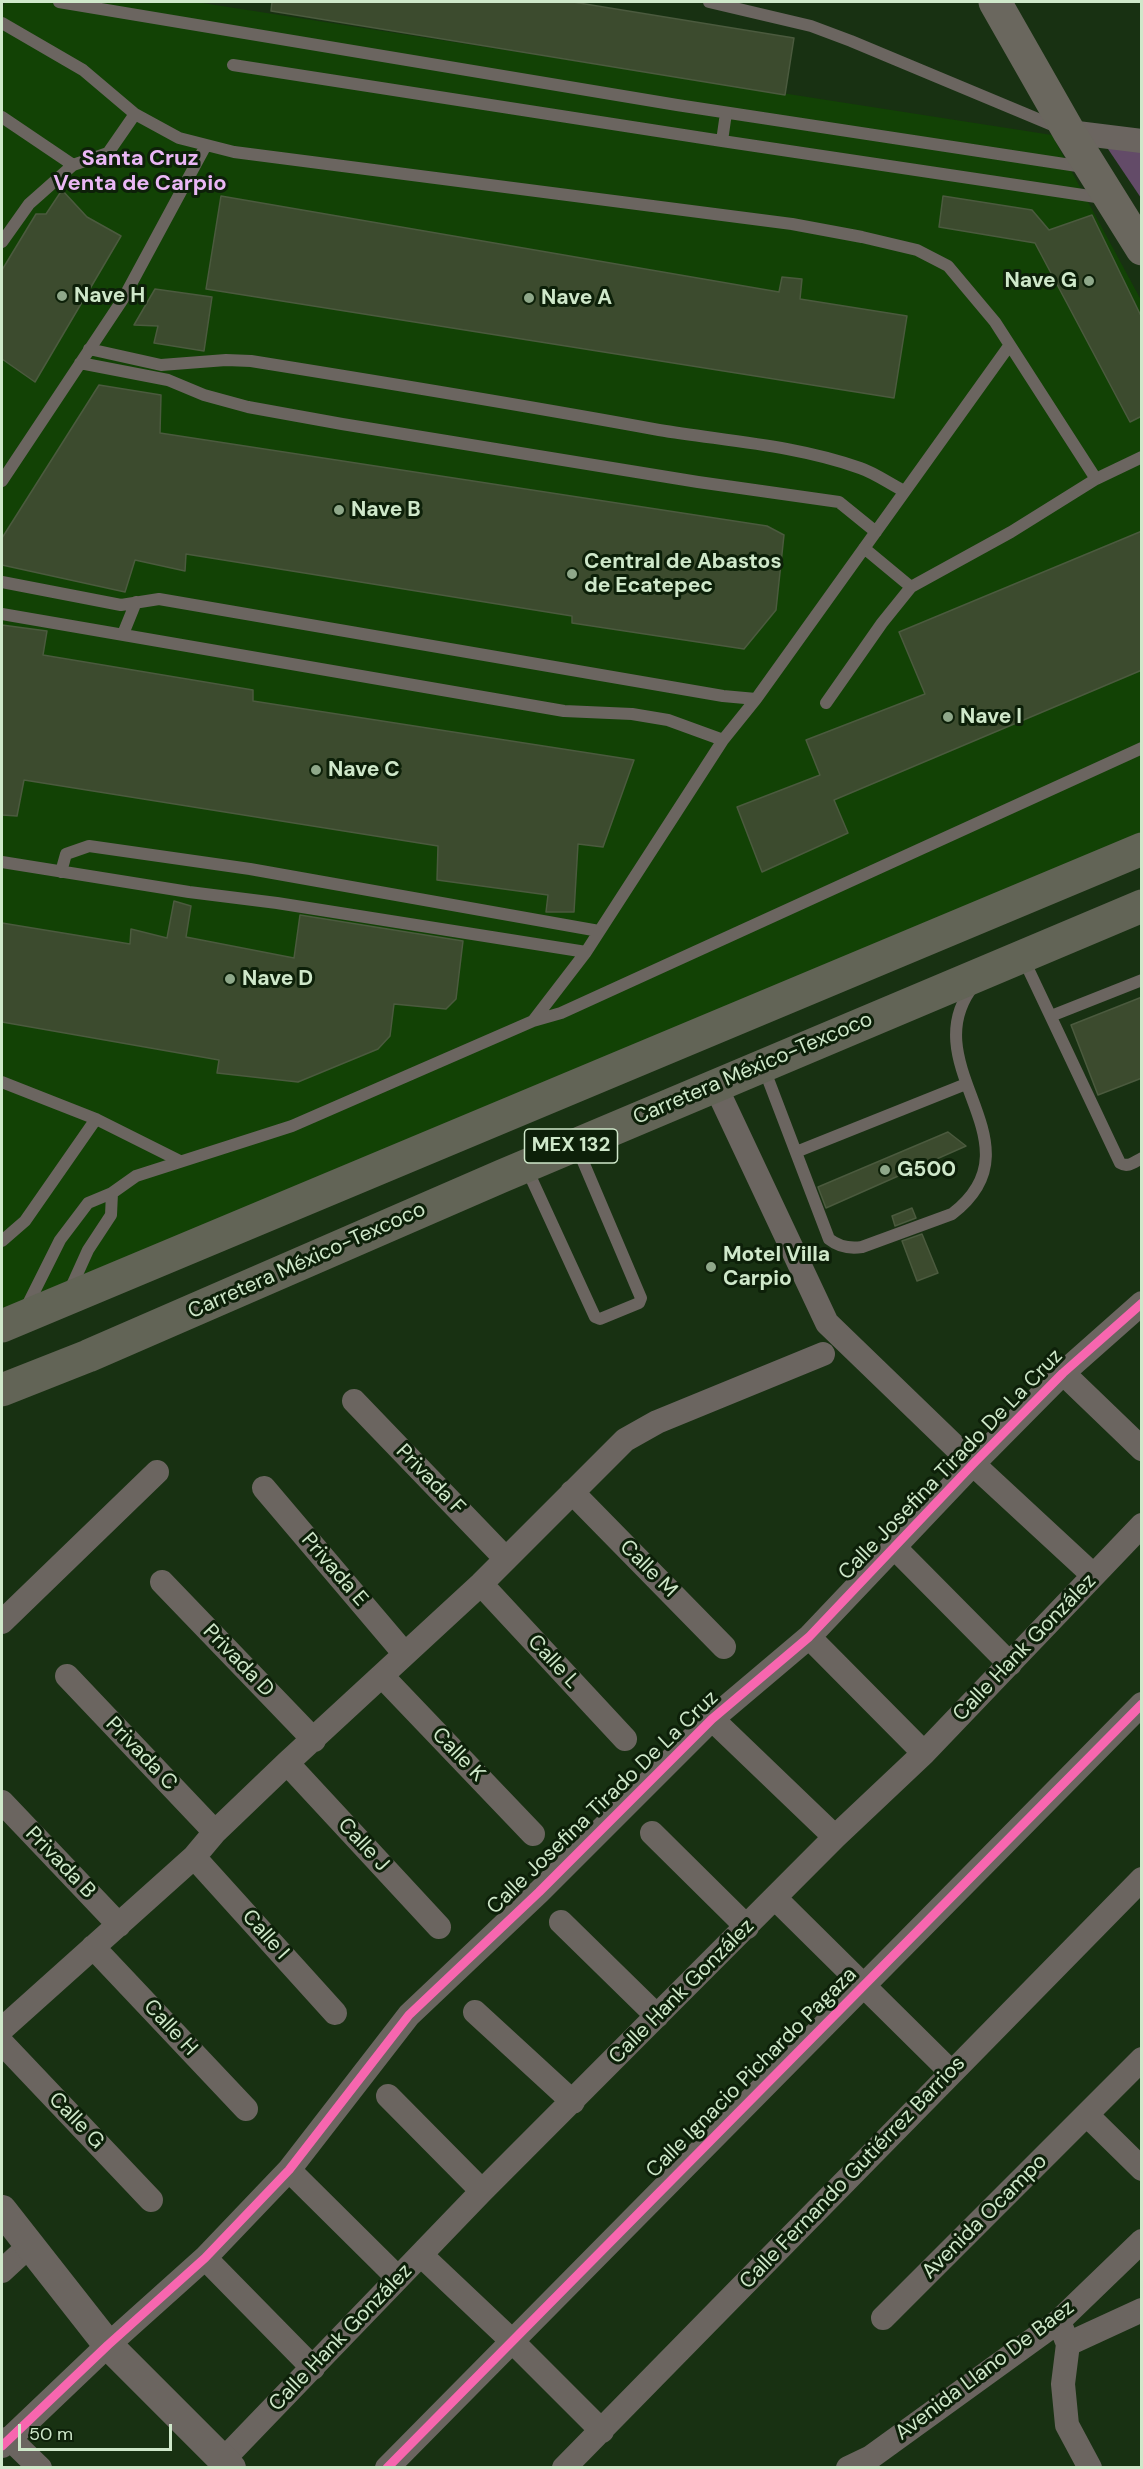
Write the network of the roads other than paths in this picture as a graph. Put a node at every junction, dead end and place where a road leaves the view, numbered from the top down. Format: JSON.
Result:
{"nodes":[{"id":1,"x":59,"y":2,"type":"edge"},
{"id":2,"x":709,"y":2,"type":"edge"},
{"id":3,"x":995,"y":2,"type":"edge"},
{"id":4,"x":2,"y":23,"type":"edge"},
{"id":5,"x":233,"y":65,"type":"dead end"},
{"id":6,"x":726,"y":113,"type":"junction"},
{"id":7,"x":135,"y":114,"type":"junction"},
{"id":8,"x":2,"y":117,"type":"edge"},
{"id":9,"x":1069,"y":132,"type":"junction"},
{"id":10,"x":722,"y":141,"type":"junction"},
{"id":11,"x":1142,"y":141,"type":"edge"},
{"id":12,"x":205,"y":147,"type":"junction"},
{"id":13,"x":73,"y":165,"type":"junction"},
{"id":14,"x":1092,"y":168,"type":"junction"},
{"id":15,"x":1110,"y":199,"type":"junction"},
{"id":16,"x":2,"y":242,"type":"edge"},
{"id":17,"x":1142,"y":249,"type":"edge"},
{"id":18,"x":1009,"y":346,"type":"junction"},
{"id":19,"x":89,"y":349,"type":"junction"},
{"id":20,"x":80,"y":363,"type":"junction"},
{"id":21,"x":161,"y":365,"type":"junction"},
{"id":22,"x":168,"y":380,"type":"junction"},
{"id":23,"x":1142,"y":457,"type":"edge"},
{"id":24,"x":1096,"y":478,"type":"junction"},
{"id":25,"x":2,"y":481,"type":"edge"},
{"id":26,"x":904,"y":491,"type":"junction"},
{"id":27,"x":876,"y":532,"type":"junction"},
{"id":28,"x":864,"y":548,"type":"junction"},
{"id":29,"x":2,"y":582,"type":"edge"},
{"id":30,"x":911,"y":587,"type":"junction"},
{"id":31,"x":136,"y":602,"type":"junction"},
{"id":32,"x":2,"y":615,"type":"edge"},
{"id":33,"x":123,"y":634,"type":"junction"},
{"id":34,"x":756,"y":699,"type":"junction"},
{"id":35,"x":826,"y":703,"type":"dead end"},
{"id":36,"x":723,"y":740,"type":"junction"},
{"id":37,"x":1142,"y":748,"type":"edge"},
{"id":38,"x":1142,"y":849,"type":"edge"},
{"id":39,"x":2,"y":862,"type":"edge"},
{"id":40,"x":61,"y":872,"type":"junction"},
{"id":41,"x":1142,"y":906,"type":"edge"},
{"id":42,"x":599,"y":931,"type":"junction"},
{"id":43,"x":586,"y":952,"type":"junction"},
{"id":44,"x":1022,"y":956,"type":"junction"},
{"id":45,"x":988,"y":970,"type":"junction"},
{"id":46,"x":1142,"y":980,"type":"edge"},
{"id":47,"x":1051,"y":1016,"type":"junction"},
{"id":48,"x":533,"y":1021,"type":"junction"},
{"id":49,"x":762,"y":1065,"type":"junction"},
{"id":50,"x":2,"y":1082,"type":"edge"},
{"id":51,"x":966,"y":1084,"type":"junction"},
{"id":52,"x":715,"y":1085,"type":"junction"},
{"id":53,"x":527,"y":1107,"type":"junction"},
{"id":54,"x":96,"y":1119,"type":"junction"},
{"id":55,"x":481,"y":1127,"type":"junction"},
{"id":56,"x":796,"y":1152,"type":"junction"},
{"id":57,"x":1142,"y":1158,"type":"edge"},
{"id":58,"x":539,"y":1160,"type":"junction"},
{"id":59,"x":180,"y":1161,"type":"junction"},
{"id":60,"x":112,"y":1193,"type":"junction"},
{"id":61,"x":2,"y":1241,"type":"edge"},
{"id":62,"x":67,"y":1299,"type":"junction"},
{"id":63,"x":1142,"y":1303,"type":"edge"},
{"id":64,"x":11,"y":1322,"type":"edge"},
{"id":65,"x":823,"y":1354,"type":"dead end"},
{"id":66,"x":1063,"y":1373,"type":"junction"},
{"id":67,"x":2,"y":1390,"type":"edge"},
{"id":68,"x":352,"y":1402,"type":"dead end"},
{"id":69,"x":1142,"y":1449,"type":"edge"},
{"id":70,"x":973,"y":1464,"type":"junction"},
{"id":71,"x":157,"y":1472,"type":"dead end"},
{"id":72,"x":264,"y":1488,"type":"dead end"},
{"id":73,"x":572,"y":1492,"type":"junction"},
{"id":74,"x":1137,"y":1541,"type":"edge"},
{"id":75,"x":894,"y":1547,"type":"junction"},
{"id":76,"x":506,"y":1559,"type":"junction"},
{"id":77,"x":1093,"y":1575,"type":"junction"},
{"id":78,"x":162,"y":1582,"type":"dead end"},
{"id":79,"x":481,"y":1584,"type":"junction"},
{"id":80,"x":2,"y":1621,"type":"edge"},
{"id":81,"x":809,"y":1637,"type":"junction"},
{"id":82,"x":724,"y":1647,"type":"dead end"},
{"id":83,"x":404,"y":1653,"type":"junction"},
{"id":84,"x":1010,"y":1664,"type":"junction"},
{"id":85,"x":67,"y":1676,"type":"dead end"},
{"id":86,"x":382,"y":1676,"type":"junction"},
{"id":87,"x":1142,"y":1704,"type":"edge"},
{"id":88,"x":712,"y":1719,"type":"junction"},
{"id":89,"x":625,"y":1739,"type":"dead end"},
{"id":90,"x":314,"y":1740,"type":"junction"},
{"id":91,"x":924,"y":1753,"type":"junction"},
{"id":92,"x":287,"y":1763,"type":"junction"},
{"id":93,"x":2,"y":1802,"type":"edge"},
{"id":94,"x":215,"y":1832,"type":"junction"},
{"id":95,"x":652,"y":1833,"type":"dead end"},
{"id":96,"x":533,"y":1834,"type":"dead end"},
{"id":97,"x":835,"y":1837,"type":"junction"},
{"id":98,"x":194,"y":1857,"type":"junction"},
{"id":99,"x":1142,"y":1879,"type":"edge"},
{"id":100,"x":775,"y":1898,"type":"junction"},
{"id":101,"x":561,"y":1922,"type":"dead end"},
{"id":102,"x":119,"y":1925,"type":"junction"},
{"id":103,"x":438,"y":1927,"type":"dead end"},
{"id":104,"x":747,"y":1927,"type":"junction"},
{"id":105,"x":93,"y":1947,"type":"junction"},
{"id":106,"x":865,"y":1986,"type":"junction"},
{"id":107,"x":474,"y":2012,"type":"dead end"},
{"id":108,"x":335,"y":2013,"type":"dead end"},
{"id":109,"x":6,"y":2015,"type":"edge"},
{"id":110,"x":657,"y":2016,"type":"junction"},
{"id":111,"x":2,"y":2043,"type":"edge"},
{"id":112,"x":1142,"y":2059,"type":"edge"},
{"id":113,"x":951,"y":2072,"type":"junction"},
{"id":114,"x":388,"y":2096,"type":"dead end"},
{"id":115,"x":573,"y":2102,"type":"junction"},
{"id":116,"x":246,"y":2109,"type":"dead end"},
{"id":117,"x":1087,"y":2115,"type":"junction"},
{"id":118,"x":1142,"y":2169,"type":"edge"},
{"id":119,"x":289,"y":2170,"type":"junction"},
{"id":120,"x":482,"y":2191,"type":"junction"},
{"id":121,"x":151,"y":2200,"type":"dead end"},
{"id":122,"x":2,"y":2210,"type":"edge"},
{"id":123,"x":1142,"y":2241,"type":"edge"},
{"id":124,"x":29,"y":2246,"type":"junction"},
{"id":125,"x":421,"y":2255,"type":"junction"},
{"id":126,"x":205,"y":2258,"type":"junction"},
{"id":127,"x":2,"y":2271,"type":"edge"},
{"id":128,"x":398,"y":2278,"type":"junction"},
{"id":129,"x":1142,"y":2310,"type":"edge"},
{"id":130,"x":883,"y":2318,"type":"dead end"},
{"id":131,"x":1059,"y":2321,"type":"junction"},
{"id":132,"x":512,"y":2340,"type":"junction"},
{"id":133,"x":1068,"y":2343,"type":"junction"},
{"id":134,"x":108,"y":2344,"type":"junction"},
{"id":135,"x":313,"y":2368,"type":"junction"},
{"id":136,"x":602,"y":2431,"type":"junction"},
{"id":137,"x":5,"y":2442,"type":"edge"},
{"id":138,"x":227,"y":2464,"type":"edge"},
{"id":139,"x":40,"y":2468,"type":"edge"},
{"id":140,"x":387,"y":2468,"type":"edge"},
{"id":141,"x":564,"y":2468,"type":"edge"},
{"id":142,"x":848,"y":2468,"type":"edge"},
{"id":143,"x":1090,"y":2468,"type":"edge"}],
"edges":[{"from":1,"to":6,"type":"lane"},
{"from":2,"to":9,"type":"lane"},
{"from":3,"to":9,"type":"main road"},
{"from":4,"to":7,"type":"lane"},
{"from":5,"to":10,"type":"lane"},
{"from":6,"to":10,"type":"lane"},
{"from":6,"to":14,"type":"lane"},
{"from":7,"to":12,"type":"lane"},
{"from":7,"to":13,"type":"lane"},
{"from":8,"to":13,"type":"lane"},
{"from":9,"to":11,"type":"street"},
{"from":9,"to":14,"type":"main road"},
{"from":10,"to":15,"type":"lane"},
{"from":12,"to":18,"type":"lane"},
{"from":12,"to":19,"type":"lane"},
{"from":13,"to":16,"type":"lane"},
{"from":14,"to":15,"type":"main road"},
{"from":15,"to":17,"type":"main road"},
{"from":18,"to":24,"type":"lane"},
{"from":18,"to":26,"type":"lane"},
{"from":19,"to":20,"type":"lane"},
{"from":19,"to":21,"type":"lane"},
{"from":20,"to":22,"type":"lane"},
{"from":20,"to":25,"type":"lane"},
{"from":21,"to":22,"type":"lane"},
{"from":21,"to":26,"type":"lane"},
{"from":22,"to":27,"type":"lane"},
{"from":23,"to":24,"type":"lane"},
{"from":24,"to":30,"type":"lane"},
{"from":26,"to":27,"type":"lane"},
{"from":27,"to":28,"type":"lane"},
{"from":28,"to":30,"type":"lane"},
{"from":28,"to":34,"type":"lane"},
{"from":29,"to":31,"type":"lane"},
{"from":30,"to":35,"type":"lane"},
{"from":31,"to":33,"type":"lane"},
{"from":31,"to":34,"type":"lane"},
{"from":32,"to":33,"type":"lane"},
{"from":33,"to":36,"type":"lane"},
{"from":34,"to":36,"type":"lane"},
{"from":36,"to":42,"type":"lane"},
{"from":37,"to":48,"type":"lane"},
{"from":38,"to":53,"type":"highway","number":"MEX 132"},
{"from":39,"to":40,"type":"lane"},
{"from":40,"to":42,"type":"lane"},
{"from":40,"to":43,"type":"lane"},
{"from":41,"to":44,"type":"highway","name":"Carretera México-Texcoco","number":"MEX 132"},
{"from":42,"to":43,"type":"lane"},
{"from":43,"to":48,"type":"lane"},
{"from":44,"to":45,"type":"highway","name":"Carretera México-Texcoco","number":"MEX 132"},
{"from":44,"to":47,"type":"lane"},
{"from":45,"to":49,"type":"highway","name":"Carretera México-Texcoco","number":"MEX 132"},
{"from":45,"to":51,"type":"lane"},
{"from":46,"to":47,"type":"lane"},
{"from":47,"to":57,"type":"lane"},
{"from":48,"to":59,"type":"lane"},
{"from":49,"to":52,"type":"highway","name":"Carretera México-Texcoco","number":"MEX 132"},
{"from":49,"to":56,"type":"lane"},
{"from":50,"to":54,"type":"lane"},
{"from":51,"to":56,"type":"lane"},
{"from":51,"to":56,"type":"lane"},
{"from":52,"to":58,"type":"highway","name":"Carretera México-Texcoco","number":"MEX 132"},
{"from":52,"to":70,"type":"street"},
{"from":53,"to":55,"type":"highway","number":"MEX 132"},
{"from":53,"to":58,"type":"highway"},
{"from":54,"to":59,"type":"lane"},
{"from":54,"to":61,"type":"lane"},
{"from":55,"to":58,"type":"highway"},
{"from":55,"to":62,"type":"highway","number":"MEX 132"},
{"from":58,"to":58,"type":"lane"},
{"from":58,"to":67,"type":"highway","name":"Carretera México-Texcoco","number":"MEX 132"},
{"from":59,"to":60,"type":"lane"},
{"from":60,"to":62,"type":"lane"},
{"from":60,"to":64,"type":"lane"},
{"from":62,"to":64,"type":"highway","number":"MEX 132"},
{"from":63,"to":66,"type":"street","name":"Calle Josefina Tirado De La Cruz"},
{"from":65,"to":73,"type":"street"},
{"from":66,"to":69,"type":"street"},
{"from":66,"to":70,"type":"street","name":"Calle Josefina Tirado De La Cruz"},
{"from":68,"to":76,"type":"street","name":"Privada F"},
{"from":70,"to":75,"type":"street","name":"Calle Josefina Tirado De La Cruz"},
{"from":70,"to":77,"type":"street"},
{"from":71,"to":80,"type":"street"},
{"from":72,"to":83,"type":"street","name":"Privada E"},
{"from":73,"to":76,"type":"street"},
{"from":73,"to":82,"type":"street","name":"Calle M"},
{"from":74,"to":77,"type":"street","name":"Calle Hank González"},
{"from":75,"to":81,"type":"street","name":"Calle Josefina Tirado De La Cruz"},
{"from":75,"to":84,"type":"street"},
{"from":76,"to":79,"type":"street"},
{"from":77,"to":84,"type":"street","name":"Calle Hank González"},
{"from":78,"to":90,"type":"street","name":"Privada D"},
{"from":79,"to":83,"type":"street"},
{"from":79,"to":89,"type":"street","name":"Calle L"},
{"from":81,"to":88,"type":"street","name":"Calle Josefina Tirado De La Cruz"},
{"from":81,"to":91,"type":"street"},
{"from":83,"to":86,"type":"street"},
{"from":84,"to":91,"type":"street","name":"Calle Hank González"},
{"from":85,"to":94,"type":"street","name":"Privada C"},
{"from":86,"to":90,"type":"street"},
{"from":86,"to":96,"type":"street","name":"Calle K"},
{"from":87,"to":106,"type":"street","name":"Calle Ignacio Pichardo Pagaza"},
{"from":88,"to":97,"type":"street"},
{"from":88,"to":119,"type":"street","name":"Calle Josefina Tirado De La Cruz"},
{"from":90,"to":92,"type":"street"},
{"from":91,"to":97,"type":"street","name":"Calle Hank González"},
{"from":92,"to":94,"type":"street"},
{"from":92,"to":103,"type":"street","name":"Calle J"},
{"from":93,"to":102,"type":"street","name":"Privada B"},
{"from":94,"to":98,"type":"street"},
{"from":95,"to":104,"type":"street"},
{"from":97,"to":100,"type":"street","name":"Calle Hank González"},
{"from":98,"to":102,"type":"street"},
{"from":98,"to":108,"type":"street","name":"Calle I"},
{"from":99,"to":113,"type":"street","name":"Calle Fernando Gutiérrez Barrios"},
{"from":100,"to":104,"type":"street","name":"Calle Hank González"},
{"from":100,"to":106,"type":"street"},
{"from":101,"to":110,"type":"street"},
{"from":102,"to":105,"type":"street"},
{"from":104,"to":110,"type":"street","name":"Calle Hank González"},
{"from":105,"to":109,"type":"street"},
{"from":105,"to":116,"type":"street","name":"Calle H"},
{"from":106,"to":113,"type":"street"},
{"from":106,"to":132,"type":"street","name":"Calle Ignacio Pichardo Pagaza"},
{"from":107,"to":115,"type":"street"},
{"from":110,"to":115,"type":"street","name":"Calle Hank González"},
{"from":111,"to":121,"type":"street","name":"Calle G"},
{"from":112,"to":117,"type":"street","name":"Avenida Ocampo"},
{"from":113,"to":136,"type":"street","name":"Calle Fernando Gutiérrez Barrios"},
{"from":114,"to":120,"type":"street"},
{"from":115,"to":120,"type":"street","name":"Calle Hank González"},
{"from":117,"to":118,"type":"street"},
{"from":117,"to":130,"type":"street","name":"Avenida Ocampo"},
{"from":119,"to":126,"type":"street","name":"Calle Josefina Tirado De La Cruz"},
{"from":119,"to":128,"type":"street"},
{"from":120,"to":125,"type":"street","name":"Calle Hank González"},
{"from":122,"to":124,"type":"street"},
{"from":123,"to":131,"type":"street","name":"Avenida Llano De Baez"},
{"from":124,"to":127,"type":"street"},
{"from":124,"to":134,"type":"street"},
{"from":125,"to":128,"type":"street","name":"Calle Hank González"},
{"from":125,"to":132,"type":"street"},
{"from":126,"to":134,"type":"street","name":"Calle Josefina Tirado De La Cruz"},
{"from":126,"to":135,"type":"street"},
{"from":128,"to":135,"type":"street","name":"Calle Hank González"},
{"from":129,"to":133,"type":"street"},
{"from":131,"to":133,"type":"street"},
{"from":131,"to":142,"type":"street","name":"Avenida Llano De Baez"},
{"from":132,"to":136,"type":"street"},
{"from":132,"to":140,"type":"street","name":"Calle Ignacio Pichardo Pagaza"},
{"from":133,"to":143,"type":"street"},
{"from":134,"to":137,"type":"street","name":"Calle Josefina Tirado De La Cruz"},
{"from":134,"to":138,"type":"street"},
{"from":135,"to":138,"type":"street","name":"Calle Hank González"},
{"from":136,"to":141,"type":"street","name":"Calle Fernando Gutiérrez Barrios"},
{"from":137,"to":139,"type":"street"}]}
